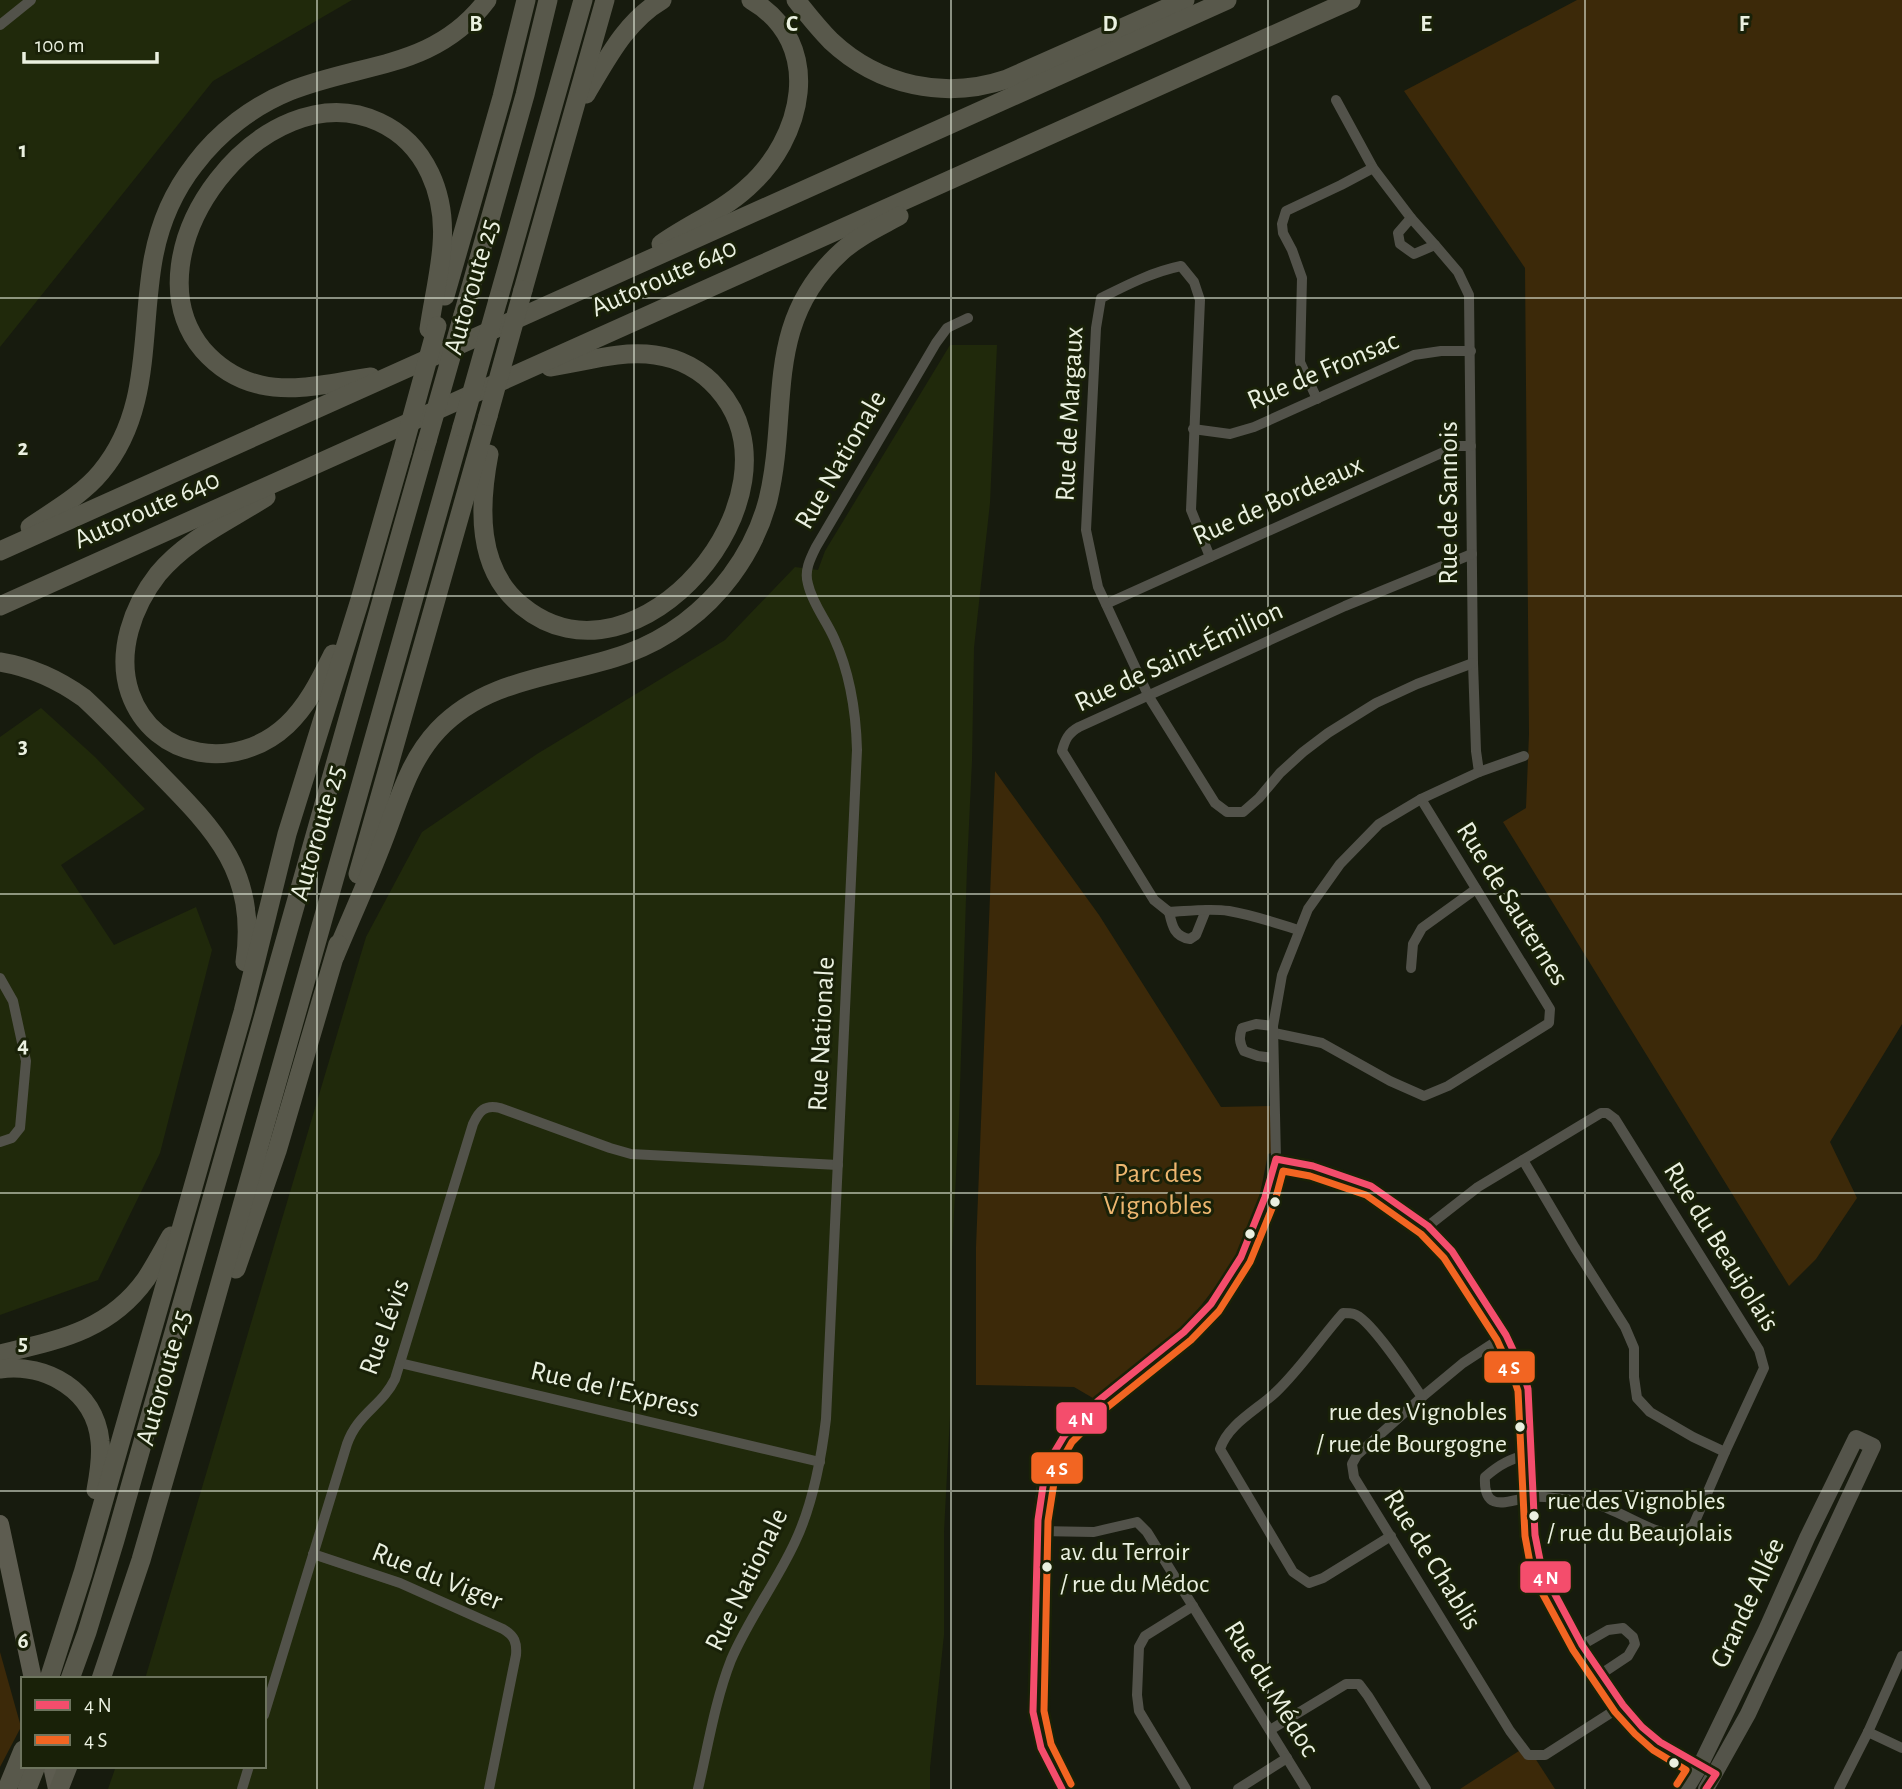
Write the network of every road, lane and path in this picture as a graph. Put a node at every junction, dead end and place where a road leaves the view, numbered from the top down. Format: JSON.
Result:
{"nodes":[{"id":1,"x":32,"y":0,"type":"edge"},
{"id":2,"x":487,"y":0,"type":"edge"},
{"id":3,"x":526,"y":0,"type":"edge"},
{"id":4,"x":548,"y":0,"type":"edge"},
{"id":5,"x":583,"y":0,"type":"edge"},
{"id":6,"x":605,"y":0,"type":"edge"},
{"id":7,"x":663,"y":0,"type":"edge"},
{"id":8,"x":751,"y":0,"type":"edge"},
{"id":9,"x":796,"y":0,"type":"edge"},
{"id":10,"x":1185,"y":0,"type":"edge"},
{"id":11,"x":1227,"y":0,"type":"edge"},
{"id":12,"x":1351,"y":0,"type":"edge"},
{"id":13,"x":0,"y":24,"type":"edge"},
{"id":14,"x":1336,"y":100,"type":"dead end"},
{"id":15,"x":574,"y":113,"type":"junction"},
{"id":16,"x":1007,"y":155,"type":"junction"},
{"id":17,"x":1373,"y":168,"type":"junction"},
{"id":18,"x":1411,"y":218,"type":"junction"},
{"id":19,"x":1435,"y":245,"type":"junction"},
{"id":20,"x":623,"y":271,"type":"junction"},
{"id":21,"x":968,"y":318,"type":"dead end"},
{"id":22,"x":433,"y":327,"type":"junction"},
{"id":23,"x":1471,"y":351,"type":"junction"},
{"id":24,"x":525,"y":372,"type":"junction"},
{"id":25,"x":393,"y":375,"type":"junction"},
{"id":26,"x":1317,"y":399,"type":"junction"},
{"id":27,"x":492,"y":415,"type":"junction"},
{"id":28,"x":1193,"y":429,"type":"junction"},
{"id":29,"x":1471,"y":446,"type":"junction"},
{"id":30,"x":318,"y":464,"type":"junction"},
{"id":31,"x":0,"y":550,"type":"edge"},
{"id":32,"x":1472,"y":554,"type":"junction"},
{"id":33,"x":1210,"y":557,"type":"junction"},
{"id":34,"x":359,"y":603,"type":"junction"},
{"id":35,"x":1106,"y":604,"type":"junction"},
{"id":36,"x":0,"y":606,"type":"edge"},
{"id":37,"x":0,"y":662,"type":"edge"},
{"id":38,"x":1474,"y":663,"type":"junction"},
{"id":39,"x":1149,"y":696,"type":"junction"},
{"id":40,"x":327,"y":707,"type":"junction"},
{"id":41,"x":1524,"y":755,"type":"dead end"},
{"id":42,"x":1479,"y":772,"type":"junction"},
{"id":43,"x":1420,"y":799,"type":"junction"},
{"id":44,"x":1476,"y":889,"type":"junction"},
{"id":45,"x":1206,"y":910,"type":"junction"},
{"id":46,"x":1168,"y":912,"type":"junction"},
{"id":47,"x":1298,"y":930,"type":"junction"},
{"id":48,"x":335,"y":956,"type":"junction"},
{"id":49,"x":1411,"y":968,"type":"dead end"},
{"id":50,"x":0,"y":978,"type":"edge"},
{"id":51,"x":243,"y":1012,"type":"junction"},
{"id":52,"x":1273,"y":1029,"type":"junction"},
{"id":53,"x":1273,"y":1058,"type":"junction"},
{"id":54,"x":247,"y":1072,"type":"junction"},
{"id":55,"x":0,"y":1143,"type":"edge"},
{"id":56,"x":1276,"y":1159,"type":"junction"},
{"id":57,"x":1523,"y":1160,"type":"junction"},
{"id":58,"x":838,"y":1165,"type":"junction"},
{"id":59,"x":186,"y":1211,"type":"junction"},
{"id":60,"x":1428,"y":1226,"type":"junction"},
{"id":61,"x":1506,"y":1335,"type":"junction"},
{"id":62,"x":0,"y":1339,"type":"edge"},
{"id":63,"x":23,"y":1348,"type":"junction"},
{"id":64,"x":0,"y":1354,"type":"edge"},
{"id":65,"x":400,"y":1363,"type":"junction"},
{"id":66,"x":0,"y":1368,"type":"edge"},
{"id":67,"x":1422,"y":1397,"type":"junction"},
{"id":68,"x":184,"y":1411,"type":"junction"},
{"id":69,"x":1725,"y":1452,"type":"junction"},
{"id":70,"x":1530,"y":1454,"type":"junction"},
{"id":71,"x":820,"y":1462,"type":"junction"},
{"id":72,"x":1532,"y":1497,"type":"junction"},
{"id":73,"x":0,"y":1524,"type":"edge"},
{"id":74,"x":1038,"y":1531,"type":"junction"},
{"id":75,"x":1391,"y":1536,"type":"junction"},
{"id":76,"x":90,"y":1550,"type":"junction"},
{"id":77,"x":313,"y":1554,"type":"junction"},
{"id":78,"x":1193,"y":1606,"type":"junction"},
{"id":79,"x":1582,"y":1645,"type":"junction"},
{"id":80,"x":1902,"y":1656,"type":"edge"},
{"id":81,"x":1601,"y":1674,"type":"junction"},
{"id":82,"x":33,"y":1677,"type":"edge"},
{"id":83,"x":50,"y":1677,"type":"edge"},
{"id":84,"x":71,"y":1677,"type":"edge"},
{"id":85,"x":103,"y":1677,"type":"edge"},
{"id":86,"x":1623,"y":1705,"type":"junction"},
{"id":87,"x":266,"y":1708,"type":"edge"},
{"id":88,"x":1270,"y":1730,"type":"junction"},
{"id":89,"x":1867,"y":1732,"type":"junction"},
{"id":90,"x":1902,"y":1748,"type":"edge"},
{"id":91,"x":21,"y":1755,"type":"edge"},
{"id":92,"x":1287,"y":1758,"type":"junction"},
{"id":93,"x":1700,"y":1766,"type":"junction"},
{"id":94,"x":35,"y":1768,"type":"edge"},
{"id":95,"x":53,"y":1768,"type":"edge"},
{"id":96,"x":67,"y":1768,"type":"edge"},
{"id":97,"x":248,"y":1768,"type":"edge"},
{"id":98,"x":1716,"y":1774,"type":"junction"},
{"id":99,"x":7,"y":1789,"type":"edge"},
{"id":100,"x":27,"y":1789,"type":"edge"},
{"id":101,"x":58,"y":1789,"type":"edge"},
{"id":102,"x":242,"y":1789,"type":"edge"},
{"id":103,"x":489,"y":1789,"type":"edge"},
{"id":104,"x":698,"y":1789,"type":"edge"},
{"id":105,"x":1062,"y":1789,"type":"edge"},
{"id":106,"x":1186,"y":1789,"type":"edge"},
{"id":107,"x":1238,"y":1789,"type":"edge"},
{"id":108,"x":1306,"y":1789,"type":"edge"},
{"id":109,"x":1426,"y":1789,"type":"edge"},
{"id":110,"x":1686,"y":1789,"type":"edge"},
{"id":111,"x":1706,"y":1789,"type":"edge"},
{"id":112,"x":1839,"y":1789,"type":"edge"}],
"edges":[{"from":1,"to":13,"type":"street"},
{"from":2,"to":31,"type":"highway"},
{"from":3,"to":22,"type":"highway"},
{"from":4,"to":54,"type":"highway","name":"Autoroute 25","bridge":true},
{"from":5,"to":68,"type":"highway","name":"Autoroute 25","bridge":true},
{"from":6,"to":15,"type":"highway"},
{"from":7,"to":15,"type":"highway"},
{"from":8,"to":20,"type":"highway"},
{"from":9,"to":10,"type":"highway"},
{"from":11,"to":20,"type":"highway","name":"Autoroute 640"},
{"from":12,"to":16,"type":"highway","name":"Autoroute 640"},
{"from":14,"to":17,"type":"street","name":"Rue de Sannois"},
{"from":15,"to":27,"type":"highway","bridge":true},
{"from":16,"to":24,"type":"highway","name":"Autoroute 640"},
{"from":16,"to":48,"type":"highway"},
{"from":17,"to":18,"type":"street","name":"Rue de Sannois"},
{"from":17,"to":26,"type":"street"},
{"from":18,"to":19,"type":"street","name":"Rue de Sannois"},
{"from":18,"to":19,"type":"street"},
{"from":19,"to":23,"type":"street","name":"Rue de Sannois"},
{"from":20,"to":25,"type":"highway","name":"Autoroute 640"},
{"from":21,"to":58,"type":"street","name":"Rue Nationale"},
{"from":22,"to":25,"type":"highway"},
{"from":22,"to":34,"type":"highway","bridge":true},
{"from":23,"to":26,"type":"street","name":"Rue de Fronsac"},
{"from":23,"to":29,"type":"street","name":"Rue de Sannois"},
{"from":24,"to":27,"type":"highway"},
{"from":24,"to":30,"type":"highway","name":"Autoroute 640"},
{"from":25,"to":31,"type":"highway","name":"Autoroute 640"},
{"from":26,"to":28,"type":"street","name":"Rue de Fronsac"},
{"from":27,"to":48,"type":"highway"},
{"from":28,"to":33,"type":"street","name":"Rue de Margaux"},
{"from":28,"to":35,"type":"street","name":"Rue de Margaux"},
{"from":29,"to":32,"type":"street","name":"Rue de Sannois"},
{"from":29,"to":33,"type":"street","name":"Rue de Bordeaux"},
{"from":30,"to":34,"type":"highway"},
{"from":30,"to":36,"type":"highway","name":"Autoroute 640"},
{"from":32,"to":38,"type":"street","name":"Rue de Sannois"},
{"from":32,"to":39,"type":"street","name":"Rue de Saint-Émilion"},
{"from":33,"to":35,"type":"street","name":"Rue de Bordeaux"},
{"from":34,"to":40,"type":"highway"},
{"from":35,"to":39,"type":"street","name":"Rue de Margaux"},
{"from":37,"to":51,"type":"highway"},
{"from":38,"to":39,"type":"street","name":"Rue de Margaux"},
{"from":38,"to":42,"type":"street","name":"Rue de Sannois"},
{"from":39,"to":46,"type":"street","name":"Rue de Saint-Émilion"},
{"from":40,"to":51,"type":"highway"},
{"from":40,"to":54,"type":"highway"},
{"from":41,"to":42,"type":"street"},
{"from":42,"to":43,"type":"street"},
{"from":43,"to":44,"type":"street","name":"Rue de Sauternes"},
{"from":43,"to":47,"type":"street"},
{"from":44,"to":49,"type":"street"},
{"from":44,"to":52,"type":"street","name":"Rue de Sauternes"},
{"from":45,"to":46,"type":"street"},
{"from":45,"to":46,"type":"street"},
{"from":45,"to":47,"type":"street"},
{"from":47,"to":52,"type":"street"},
{"from":48,"to":68,"type":"highway"},
{"from":50,"to":55,"type":"street"},
{"from":51,"to":59,"type":"highway"},
{"from":52,"to":53,"type":"street"},
{"from":52,"to":53,"type":"street"},
{"from":53,"to":56,"type":"street"},
{"from":54,"to":84,"type":"highway","name":"Autoroute 25"},
{"from":56,"to":60,"type":"street"},
{"from":56,"to":74,"type":"street"},
{"from":57,"to":60,"type":"street","name":"Rue du Beaujolais"},
{"from":57,"to":69,"type":"street"},
{"from":57,"to":69,"type":"street","name":"Rue du Beaujolais"},
{"from":58,"to":65,"type":"street","name":"Rue Lévis"},
{"from":58,"to":71,"type":"street","name":"Rue Nationale"},
{"from":59,"to":63,"type":"highway"},
{"from":59,"to":76,"type":"highway"},
{"from":60,"to":61,"type":"street"},
{"from":61,"to":67,"type":"street","name":"Rue de Chablis"},
{"from":61,"to":70,"type":"street"},
{"from":62,"to":63,"type":"highway"},
{"from":63,"to":64,"type":"highway"},
{"from":65,"to":71,"type":"street","name":"Rue de l'Express"},
{"from":65,"to":77,"type":"street","name":"Rue Lévis"},
{"from":66,"to":76,"type":"highway"},
{"from":67,"to":75,"type":"street","name":"Rue de Chablis"},
{"from":67,"to":75,"type":"street"},
{"from":68,"to":85,"type":"highway","name":"Autoroute 25"},
{"from":69,"to":72,"type":"street","name":"Rue du Beaujolais"},
{"from":70,"to":72,"type":"street"},
{"from":70,"to":72,"type":"street"},
{"from":71,"to":104,"type":"street","name":"Rue Nationale"},
{"from":72,"to":79,"type":"street"},
{"from":73,"to":82,"type":"main road"},
{"from":74,"to":78,"type":"street","name":"Rue du Médoc"},
{"from":74,"to":105,"type":"street"},
{"from":75,"to":86,"type":"street","name":"Rue de Chablis"},
{"from":76,"to":83,"type":"highway"},
{"from":77,"to":87,"type":"street","name":"Rue Lévis"},
{"from":77,"to":103,"type":"street","name":"Rue du Viger"},
{"from":78,"to":88,"type":"street","name":"Rue du Médoc"},
{"from":78,"to":106,"type":"street"},
{"from":79,"to":81,"type":"street"},
{"from":79,"to":81,"type":"street"},
{"from":80,"to":89,"type":"street"},
{"from":81,"to":86,"type":"street"},
{"from":86,"to":93,"type":"street"},
{"from":88,"to":92,"type":"street","name":"Rue du Médoc"},
{"from":88,"to":109,"type":"street"},
{"from":89,"to":90,"type":"street"},
{"from":89,"to":112,"type":"street"},
{"from":91,"to":99,"type":"highway"},
{"from":92,"to":107,"type":"street"},
{"from":92,"to":108,"type":"street","name":"Rue du Médoc"},
{"from":93,"to":98,"type":"street"},
{"from":93,"to":98,"type":"street","name":"Grande Allée"},
{"from":93,"to":110,"type":"street","name":"Grande Allée"},
{"from":94,"to":100,"type":"highway"},
{"from":95,"to":101,"type":"main road"},
{"from":96,"to":101,"type":"highway"},
{"from":97,"to":102,"type":"street"},
{"from":98,"to":111,"type":"street","name":"Grande Allée"}]}
